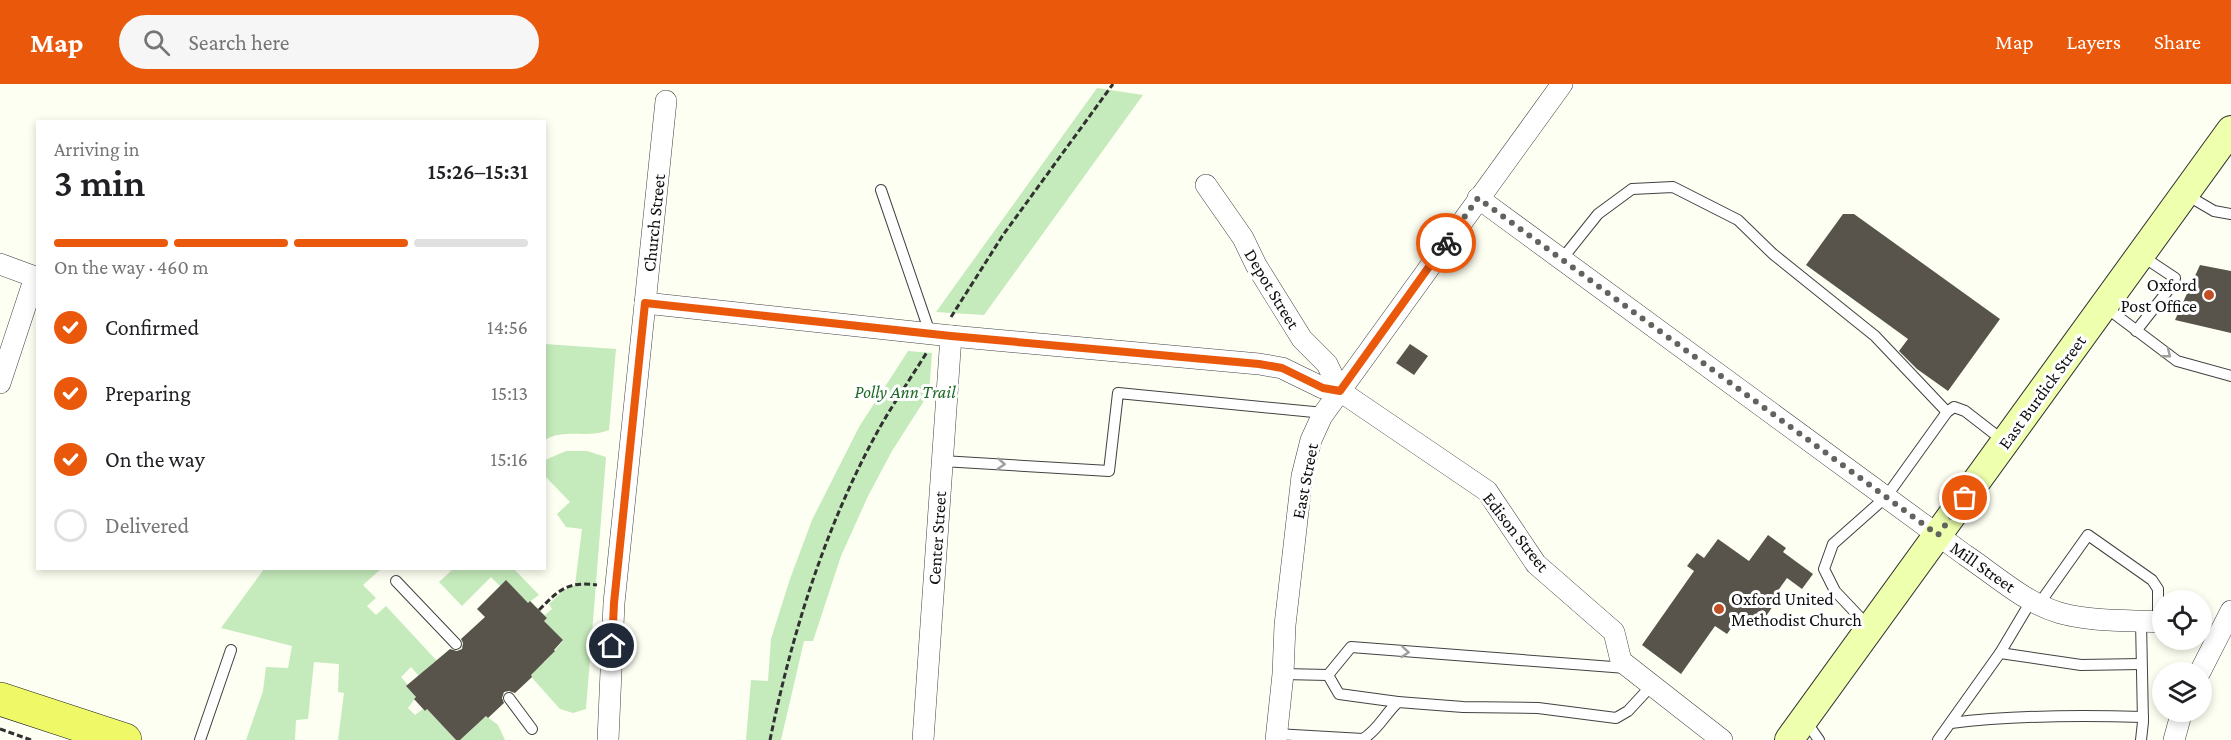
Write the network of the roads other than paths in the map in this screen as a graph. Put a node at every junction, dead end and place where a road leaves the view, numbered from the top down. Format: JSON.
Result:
{"nodes":[{"id":1,"x":1562,"y":84,"type":"edge"},
{"id":2,"x":666,"y":101,"type":"dead end"},
{"id":3,"x":2231,"y":130,"type":"edge"},
{"id":4,"x":1206,"y":185,"type":"dead end"},
{"id":5,"x":881,"y":190,"type":"dead end"},
{"id":6,"x":2185,"y":194,"type":"junction"},
{"id":7,"x":1478,"y":198,"type":"junction"},
{"id":8,"x":2231,"y":214,"type":"edge"},
{"id":9,"x":2140,"y":255,"type":"junction"},
{"id":10,"x":1562,"y":259,"type":"junction"},
{"id":11,"x":0,"y":264,"type":"edge"},
{"id":12,"x":36,"y":277,"type":"edge"},
{"id":13,"x":645,"y":303,"type":"junction"},
{"id":14,"x":2104,"y":306,"type":"junction"},
{"id":15,"x":2136,"y":331,"type":"junction"},
{"id":16,"x":940,"y":334,"type":"junction"},
{"id":17,"x":2231,"y":375,"type":"edge"},
{"id":18,"x":0,"y":383,"type":"edge"},
{"id":19,"x":1340,"y":391,"type":"junction"},
{"id":20,"x":1947,"y":412,"type":"junction"},
{"id":21,"x":1324,"y":413,"type":"junction"},
{"id":22,"x":2005,"y":442,"type":"junction"},
{"id":23,"x":942,"y":461,"type":"junction"},
{"id":24,"x":1886,"y":497,"type":"junction"},
{"id":25,"x":1938,"y":535,"type":"junction"},
{"id":26,"x":396,"y":581,"type":"dead end"},
{"id":27,"x":2158,"y":590,"type":"edge"},
{"id":28,"x":2035,"y":602,"type":"junction"},
{"id":29,"x":2152,"y":621,"type":"edge"},
{"id":30,"x":2222,"y":623,"type":"edge"},
{"id":31,"x":2152,"y":627,"type":"edge"},
{"id":32,"x":1870,"y":628,"type":"junction"},
{"id":33,"x":456,"y":644,"type":"dead end"},
{"id":34,"x":231,"y":650,"type":"dead end"},
{"id":35,"x":2000,"y":653,"type":"junction"},
{"id":36,"x":2204,"y":662,"type":"edge"},
{"id":37,"x":2140,"y":664,"type":"junction"},
{"id":38,"x":1630,"y":668,"type":"junction"},
{"id":39,"x":1283,"y":674,"type":"junction"},
{"id":40,"x":1328,"y":675,"type":"junction"},
{"id":41,"x":1652,"y":685,"type":"junction"},
{"id":42,"x":509,"y":698,"type":"dead end"},
{"id":43,"x":0,"y":699,"type":"edge"},
{"id":44,"x":1398,"y":702,"type":"junction"},
{"id":45,"x":2143,"y":717,"type":"junction"},
{"id":46,"x":2179,"y":722,"type":"edge"},
{"id":47,"x":1951,"y":723,"type":"junction"},
{"id":48,"x":532,"y":729,"type":"dead end"},
{"id":49,"x":1804,"y":733,"type":"edge"},
{"id":50,"x":1276,"y":737,"type":"edge"},
{"id":51,"x":125,"y":740,"type":"edge"},
{"id":52,"x":200,"y":740,"type":"edge"},
{"id":53,"x":608,"y":740,"type":"edge"},
{"id":54,"x":923,"y":740,"type":"edge"},
{"id":55,"x":1722,"y":740,"type":"edge"},
{"id":56,"x":1938,"y":740,"type":"edge"},
{"id":57,"x":2141,"y":740,"type":"edge"},
{"id":58,"x":2174,"y":740,"type":"edge"}],
"edges":[{"from":1,"to":7,"type":"street","name":"East Street"},
{"from":2,"to":13,"type":"street","name":"Church Street"},
{"from":3,"to":6,"type":"main road","name":"East Burdick Street"},
{"from":4,"to":19,"type":"street","name":"Depot Street"},
{"from":5,"to":16,"type":"lane"},
{"from":6,"to":8,"type":"lane"},
{"from":6,"to":9,"type":"main road","name":"East Burdick Street"},
{"from":7,"to":10,"type":"street","name":"Mill Street"},
{"from":7,"to":19,"type":"street","name":"East Street"},
{"from":9,"to":14,"type":"main road","name":"East Burdick Street"},
{"from":9,"to":15,"type":"lane"},
{"from":10,"to":20,"type":"lane"},
{"from":10,"to":24,"type":"street","name":"Mill Street"},
{"from":11,"to":12,"type":"street"},
{"from":12,"to":18,"type":"street"},
{"from":13,"to":16,"type":"street"},
{"from":13,"to":53,"type":"street","name":"Church Street"},
{"from":14,"to":15,"type":"lane"},
{"from":14,"to":22,"type":"main road","name":"East Burdick Street"},
{"from":15,"to":17,"type":"lane","one_way":true},
{"from":16,"to":19,"type":"street"},
{"from":16,"to":23,"type":"street","name":"Center Street"},
{"from":19,"to":21,"type":"street","name":"East Street"},
{"from":19,"to":38,"type":"street","name":"Edison Street"},
{"from":20,"to":22,"type":"lane"},
{"from":20,"to":24,"type":"lane"},
{"from":23,"to":21,"type":"lane","one_way":true},
{"from":21,"to":39,"type":"street","name":"East Street"},
{"from":22,"to":25,"type":"main road","name":"East Burdick Street"},
{"from":23,"to":54,"type":"street","name":"Center Street"},
{"from":24,"to":25,"type":"street","name":"Mill Street"},
{"from":24,"to":32,"type":"lane"},
{"from":25,"to":28,"type":"street","name":"Mill Street"},
{"from":25,"to":32,"type":"main road","name":"East Burdick Street"},
{"from":26,"to":33,"type":"lane"},
{"from":27,"to":28,"type":"lane"},
{"from":28,"to":29,"type":"street","name":"Mill Street"},
{"from":28,"to":35,"type":"lane"},
{"from":30,"to":36,"type":"street"},
{"from":31,"to":37,"type":"lane"},
{"from":32,"to":49,"type":"main road","name":"East Burdick Street"},
{"from":34,"to":52,"type":"lane"},
{"from":35,"to":37,"type":"lane"},
{"from":35,"to":47,"type":"lane"},
{"from":37,"to":45,"type":"lane"},
{"from":40,"to":38,"type":"lane","one_way":true},
{"from":38,"to":41,"type":"street","name":"Edison Street"},
{"from":39,"to":40,"type":"lane"},
{"from":39,"to":50,"type":"street","name":"East Street"},
{"from":40,"to":44,"type":"lane"},
{"from":41,"to":44,"type":"lane"},
{"from":41,"to":55,"type":"street","name":"Edison Street"},
{"from":42,"to":48,"type":"lane"},
{"from":43,"to":51,"type":"main road"},
{"from":44,"to":50,"type":"lane"},
{"from":45,"to":47,"type":"lane"},
{"from":45,"to":57,"type":"lane"},
{"from":46,"to":58,"type":"street"},
{"from":47,"to":56,"type":"lane"}]}
